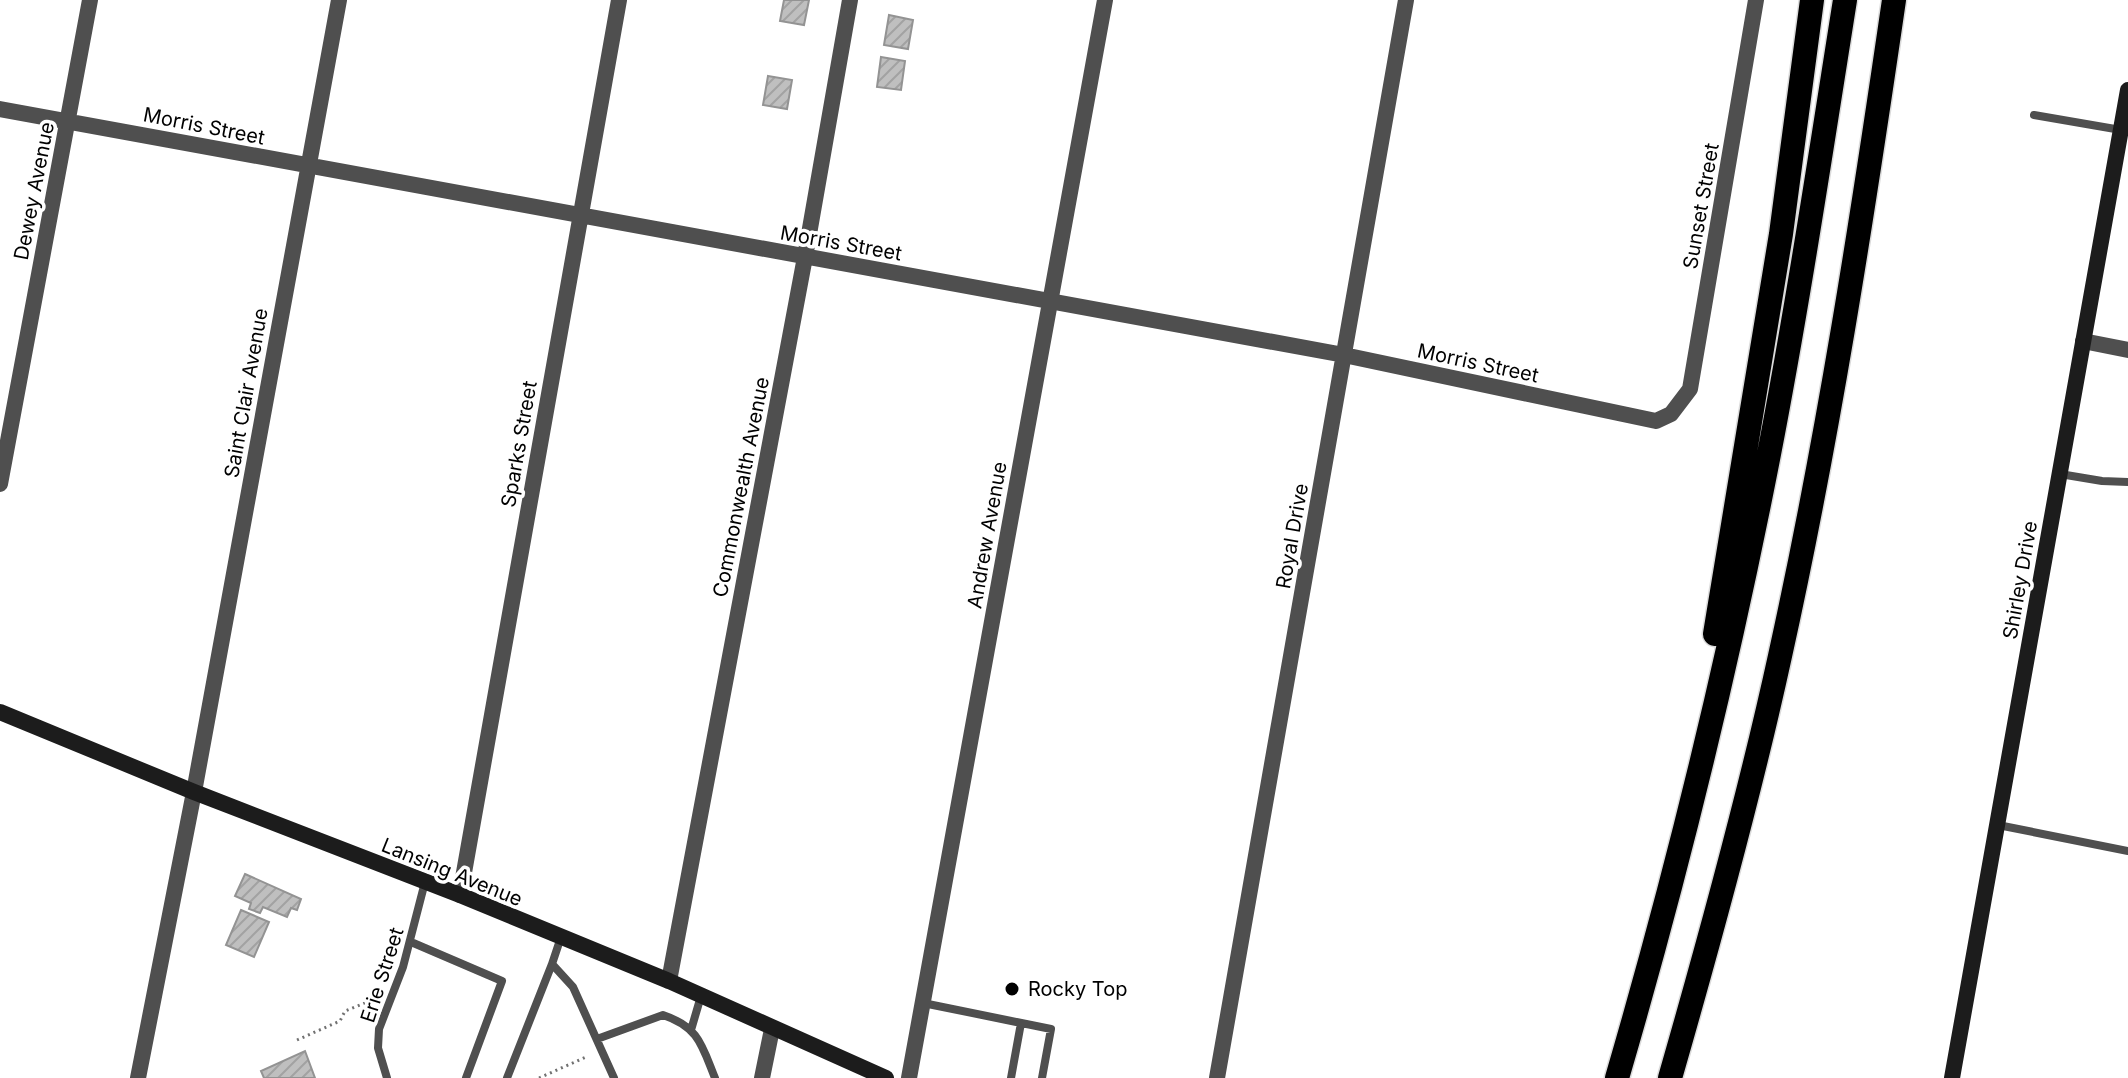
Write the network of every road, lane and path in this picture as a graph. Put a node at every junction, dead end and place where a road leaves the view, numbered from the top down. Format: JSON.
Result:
{"nodes":[{"id":1,"x":90,"y":0,"type":"edge"},
{"id":2,"x":339,"y":0,"type":"edge"},
{"id":3,"x":619,"y":0,"type":"edge"},
{"id":4,"x":850,"y":0,"type":"edge"},
{"id":5,"x":1105,"y":0,"type":"edge"},
{"id":6,"x":1406,"y":0,"type":"edge"},
{"id":7,"x":1756,"y":0,"type":"edge"},
{"id":8,"x":1812,"y":0,"type":"edge"},
{"id":9,"x":1845,"y":0,"type":"edge"},
{"id":10,"x":1894,"y":0,"type":"edge"},
{"id":11,"x":1910,"y":0,"type":"edge"},
{"id":12,"x":2128,"y":90,"type":"edge"},
{"id":13,"x":0,"y":109,"type":"edge"},
{"id":14,"x":2034,"y":115,"type":"dead end"},
{"id":15,"x":68,"y":120,"type":"junction"},
{"id":16,"x":2121,"y":130,"type":"junction"},
{"id":17,"x":308,"y":166,"type":"junction"},
{"id":18,"x":581,"y":216,"type":"junction"},
{"id":19,"x":1857,"y":251,"type":"junction"},
{"id":20,"x":805,"y":257,"type":"junction"},
{"id":21,"x":1050,"y":301,"type":"junction"},
{"id":22,"x":2083,"y":341,"type":"junction"},
{"id":23,"x":2128,"y":350,"type":"edge"},
{"id":24,"x":1344,"y":355,"type":"junction"},
{"id":25,"x":1671,"y":414,"type":"joint"},
{"id":26,"x":2059,"y":474,"type":"junction"},
{"id":27,"x":2128,"y":482,"type":"edge"},
{"id":28,"x":0,"y":484,"type":"edge"},
{"id":29,"x":0,"y":712,"type":"edge"},
{"id":30,"x":194,"y":792,"type":"junction"},
{"id":31,"x":1997,"y":825,"type":"junction"},
{"id":32,"x":1683,"y":834,"type":"junction"},
{"id":33,"x":2128,"y":851,"type":"edge"},
{"id":34,"x":425,"y":882,"type":"junction"},
{"id":35,"x":460,"y":895,"type":"junction"},
{"id":36,"x":561,"y":937,"type":"junction"},
{"id":37,"x":411,"y":942,"type":"junction"},
{"id":38,"x":552,"y":964,"type":"junction"},
{"id":39,"x":669,"y":981,"type":"junction"},
{"id":40,"x":701,"y":996,"type":"junction"},
{"id":41,"x":377,"y":998,"type":"dead end"},
{"id":42,"x":923,"y":1003,"type":"junction"},
{"id":43,"x":1021,"y":1023,"type":"junction"},
{"id":44,"x":772,"y":1029,"type":"junction"},
{"id":45,"x":691,"y":1030,"type":"junction"},
{"id":46,"x":597,"y":1039,"type":"junction"},
{"id":47,"x":297,"y":1040,"type":"dead end"},
{"id":48,"x":586,"y":1057,"type":"dead end"},
{"id":49,"x":138,"y":1078,"type":"edge"},
{"id":50,"x":387,"y":1078,"type":"edge"},
{"id":51,"x":466,"y":1078,"type":"edge"},
{"id":52,"x":507,"y":1078,"type":"edge"},
{"id":53,"x":539,"y":1078,"type":"edge"},
{"id":54,"x":614,"y":1078,"type":"edge"},
{"id":55,"x":715,"y":1078,"type":"edge"},
{"id":56,"x":762,"y":1078,"type":"edge"},
{"id":57,"x":886,"y":1078,"type":"edge"},
{"id":58,"x":909,"y":1078,"type":"edge"},
{"id":59,"x":1011,"y":1078,"type":"edge"},
{"id":60,"x":1042,"y":1078,"type":"edge"},
{"id":61,"x":1217,"y":1078,"type":"edge"},
{"id":62,"x":1617,"y":1078,"type":"edge"},
{"id":63,"x":1670,"y":1078,"type":"edge"},
{"id":64,"x":1952,"y":1078,"type":"edge"}],
"edges":[{"from":1,"to":15,"type":"street","name":"Dewey Avenue"},
{"from":2,"to":17,"type":"street","name":"Saint Clair Avenue"},
{"from":3,"to":18,"type":"street","name":"Sparks Street"},
{"from":4,"to":20,"type":"street","name":"Commonwealth Avenue"},
{"from":5,"to":21,"type":"street","name":"Andrew Avenue"},
{"from":6,"to":24,"type":"street","name":"Royal Drive"},
{"from":7,"to":25,"type":"street","name":"Sunset Street"},
{"from":8,"to":32,"type":"highway"},
{"from":9,"to":32,"type":"highway"},
{"from":10,"to":19,"type":"highway"},
{"from":11,"to":19,"type":"highway"},
{"from":12,"to":16,"type":"street","name":"Shirley Drive"},
{"from":13,"to":15,"type":"street","name":"Morris Street"},
{"from":14,"to":16,"type":"lane"},
{"from":15,"to":17,"type":"street","name":"Morris Street"},
{"from":15,"to":28,"type":"street","name":"Dewey Avenue"},
{"from":16,"to":22,"type":"street","name":"Shirley Drive"},
{"from":17,"to":18,"type":"street","name":"Morris Street"},
{"from":17,"to":30,"type":"street","name":"Saint Clair Avenue"},
{"from":18,"to":20,"type":"street","name":"Morris Street"},
{"from":18,"to":35,"type":"street","name":"Sparks Street"},
{"from":19,"to":63,"type":"highway"},
{"from":20,"to":21,"type":"street","name":"Morris Street"},
{"from":20,"to":39,"type":"street","name":"Commonwealth Avenue"},
{"from":21,"to":24,"type":"street","name":"Morris Street"},
{"from":21,"to":42,"type":"street","name":"Andrew Avenue"},
{"from":22,"to":23,"type":"street"},
{"from":22,"to":26,"type":"street","name":"Shirley Drive"},
{"from":24,"to":25,"type":"street","name":"Morris Street"},
{"from":24,"to":61,"type":"street","name":"Royal Drive"},
{"from":26,"to":27,"type":"lane"},
{"from":26,"to":31,"type":"street","name":"Shirley Drive"},
{"from":29,"to":30,"type":"street","name":"Lansing Avenue"},
{"from":30,"to":34,"type":"street","name":"Lansing Avenue"},
{"from":30,"to":49,"type":"street","name":"Saint Clair Avenue"},
{"from":31,"to":33,"type":"lane"},
{"from":31,"to":64,"type":"street","name":"Shirley Drive"},
{"from":32,"to":62,"type":"highway"},
{"from":34,"to":35,"type":"street","name":"Lansing Avenue"},
{"from":34,"to":37,"type":"lane","name":"Erie Street"},
{"from":35,"to":36,"type":"street","name":"Lansing Avenue"},
{"from":36,"to":38,"type":"lane"},
{"from":36,"to":39,"type":"street","name":"Lansing Avenue"},
{"from":37,"to":50,"type":"lane","name":"Erie Street"},
{"from":37,"to":51,"type":"lane"},
{"from":38,"to":46,"type":"lane"},
{"from":38,"to":52,"type":"lane"},
{"from":39,"to":40,"type":"street","name":"Lansing Avenue"},
{"from":40,"to":44,"type":"street","name":"Lansing Avenue"},
{"from":40,"to":45,"type":"lane"},
{"from":41,"to":47,"type":"path"},
{"from":42,"to":43,"type":"lane"},
{"from":42,"to":58,"type":"street","name":"Andrew Avenue"},
{"from":43,"to":59,"type":"lane"},
{"from":43,"to":60,"type":"lane"},
{"from":44,"to":56,"type":"street"},
{"from":44,"to":57,"type":"street","name":"Lansing Avenue"},
{"from":45,"to":46,"type":"lane"},
{"from":45,"to":55,"type":"lane"},
{"from":46,"to":54,"type":"lane"},
{"from":48,"to":53,"type":"path"}]}
